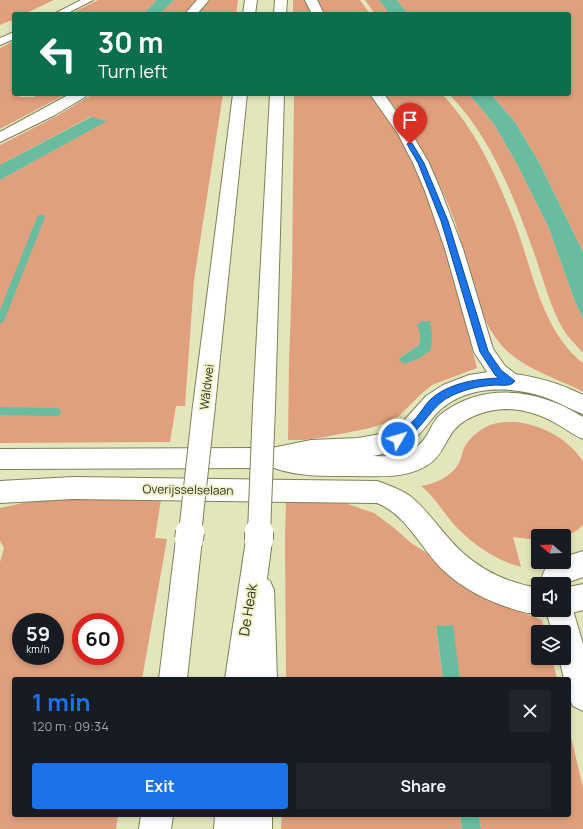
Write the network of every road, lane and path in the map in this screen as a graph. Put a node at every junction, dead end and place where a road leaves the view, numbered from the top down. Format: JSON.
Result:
{"nodes":[{"id":1,"x":88,"y":0,"type":"edge"},
{"id":2,"x":203,"y":0,"type":"edge"},
{"id":3,"x":251,"y":0,"type":"edge"},
{"id":4,"x":281,"y":0,"type":"edge"},
{"id":5,"x":311,"y":0,"type":"edge"},
{"id":6,"x":63,"y":12,"type":"edge"},
{"id":7,"x":193,"y":12,"type":"edge"},
{"id":8,"x":249,"y":12,"type":"edge"},
{"id":9,"x":280,"y":12,"type":"edge"},
{"id":10,"x":317,"y":12,"type":"edge"},
{"id":11,"x":12,"y":36,"type":"edge"},
{"id":12,"x":0,"y":42,"type":"edge"},
{"id":13,"x":77,"y":96,"type":"edge"},
{"id":14,"x":240,"y":96,"type":"edge"},
{"id":15,"x":277,"y":96,"type":"edge"},
{"id":16,"x":378,"y":96,"type":"edge"},
{"id":17,"x":0,"y":138,"type":"edge"},
{"id":18,"x":510,"y":381,"type":"junction"},
{"id":19,"x":583,"y":405,"type":"edge"},
{"id":20,"x":583,"y":429,"type":"edge"},
{"id":21,"x":272,"y":458,"type":"junction"},
{"id":22,"x":0,"y":459,"type":"edge"},
{"id":23,"x":0,"y":492,"type":"edge"},
{"id":24,"x":259,"y":540,"type":"junction"},
{"id":25,"x":583,"y":564,"type":"edge"},
{"id":26,"x":554,"y":577,"type":"edge"},
{"id":27,"x":583,"y":596,"type":"edge"},
{"id":28,"x":531,"y":600,"type":"edge"},
{"id":29,"x":571,"y":600,"type":"edge"},
{"id":30,"x":562,"y":617,"type":"edge"},
{"id":31,"x":173,"y":677,"type":"edge"},
{"id":32,"x":239,"y":677,"type":"edge"},
{"id":33,"x":263,"y":677,"type":"edge"},
{"id":34,"x":583,"y":696,"type":"edge"},
{"id":35,"x":157,"y":817,"type":"edge"},
{"id":36,"x":231,"y":817,"type":"edge"},
{"id":37,"x":256,"y":817,"type":"edge"},
{"id":38,"x":155,"y":829,"type":"edge"},
{"id":39,"x":230,"y":829,"type":"edge"},
{"id":40,"x":256,"y":829,"type":"edge"}],
"edges":[{"from":1,"to":6,"type":"lane"},
{"from":2,"to":7,"type":"main road"},
{"from":3,"to":8,"type":"main road"},
{"from":4,"to":9,"type":"main road"},
{"from":5,"to":10,"type":"main road"},
{"from":11,"to":12,"type":"lane"},
{"from":13,"to":17,"type":"main road"},
{"from":14,"to":31,"type":"main road","name":"Wâldwei","bridge":true},
{"from":15,"to":24,"type":"main road","bridge":true},
{"from":16,"to":18,"type":"main road"},
{"from":18,"to":19,"type":"main road"},
{"from":18,"to":21,"type":"main road"},
{"from":20,"to":21,"type":"main road"},
{"from":21,"to":22,"type":"main road"},
{"from":23,"to":28,"type":"main road","name":"Overijsselselaan"},
{"from":24,"to":32,"type":"main road","name":"De Heak"},
{"from":24,"to":33,"type":"main road"},
{"from":25,"to":26,"type":"main road"},
{"from":27,"to":29,"type":"main road"},
{"from":30,"to":34,"type":"main road"},
{"from":35,"to":38,"type":"main road"},
{"from":36,"to":39,"type":"main road"},
{"from":37,"to":40,"type":"main road"}]}
